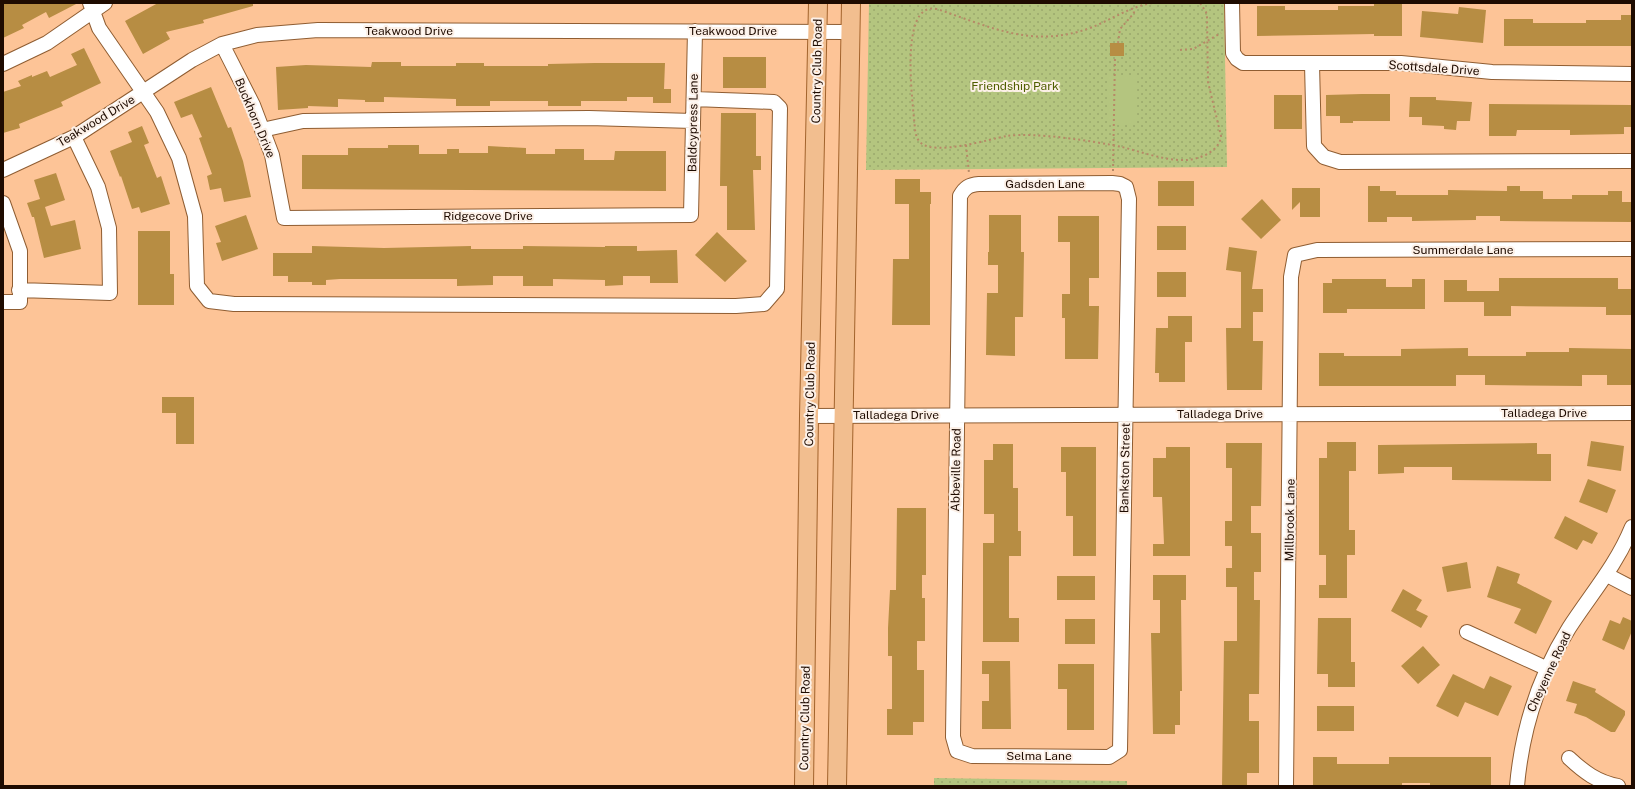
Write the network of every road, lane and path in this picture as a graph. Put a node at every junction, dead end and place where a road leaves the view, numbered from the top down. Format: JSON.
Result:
{"nodes":[{"id":1,"x":105,"y":3,"type":"edge"},
{"id":2,"x":818,"y":3,"type":"edge"},
{"id":3,"x":851,"y":3,"type":"edge"},
{"id":4,"x":1152,"y":3,"type":"edge"},
{"id":5,"x":1200,"y":3,"type":"edge"},
{"id":6,"x":1232,"y":3,"type":"edge"},
{"id":7,"x":91,"y":7,"type":"edge"},
{"id":8,"x":1133,"y":8,"type":"junction"},
{"id":9,"x":695,"y":31,"type":"junction"},
{"id":10,"x":818,"y":31,"type":"junction"},
{"id":11,"x":850,"y":32,"type":"junction"},
{"id":12,"x":1216,"y":36,"type":"dead end"},
{"id":13,"x":1208,"y":41,"type":"junction"},
{"id":14,"x":1118,"y":43,"type":"dead end"},
{"id":15,"x":222,"y":44,"type":"junction"},
{"id":16,"x":1180,"y":50,"type":"dead end"},
{"id":17,"x":1115,"y":56,"type":"dead end"},
{"id":18,"x":3,"y":64,"type":"edge"},
{"id":19,"x":1312,"y":64,"type":"junction"},
{"id":20,"x":1632,"y":74,"type":"edge"},
{"id":21,"x":143,"y":92,"type":"junction"},
{"id":22,"x":694,"y":99,"type":"junction"},
{"id":23,"x":693,"y":121,"type":"junction"},
{"id":24,"x":262,"y":130,"type":"junction"},
{"id":25,"x":74,"y":137,"type":"junction"},
{"id":26,"x":966,"y":145,"type":"junction"},
{"id":27,"x":1114,"y":146,"type":"junction"},
{"id":28,"x":1632,"y":161,"type":"edge"},
{"id":29,"x":3,"y":170,"type":"edge"},
{"id":30,"x":969,"y":174,"type":"dead end"},
{"id":31,"x":1113,"y":174,"type":"dead end"},
{"id":32,"x":1126,"y":187,"type":"joint"},
{"id":33,"x":964,"y":189,"type":"joint"},
{"id":34,"x":3,"y":203,"type":"edge"},
{"id":35,"x":691,"y":215,"type":"joint"},
{"id":36,"x":284,"y":218,"type":"joint"},
{"id":37,"x":1632,"y":249,"type":"edge"},
{"id":38,"x":1295,"y":255,"type":"joint"},
{"id":39,"x":19,"y":290,"type":"junction"},
{"id":40,"x":3,"y":302,"type":"edge"},
{"id":41,"x":1632,"y":413,"type":"edge"},
{"id":42,"x":1291,"y":414,"type":"junction"},
{"id":43,"x":843,"y":415,"type":"junction"},
{"id":44,"x":956,"y":415,"type":"junction"},
{"id":45,"x":1125,"y":415,"type":"junction"},
{"id":46,"x":809,"y":416,"type":"junction"},
{"id":47,"x":1632,"y":527,"type":"edge"},
{"id":48,"x":1607,"y":575,"type":"junction"},
{"id":49,"x":1632,"y":588,"type":"edge"},
{"id":50,"x":1467,"y":632,"type":"dead end"},
{"id":51,"x":1548,"y":669,"type":"junction"},
{"id":52,"x":1120,"y":750,"type":"joint"},
{"id":53,"x":957,"y":751,"type":"joint"},
{"id":54,"x":1569,"y":758,"type":"dead end"},
{"id":55,"x":804,"y":786,"type":"edge"},
{"id":56,"x":837,"y":786,"type":"edge"},
{"id":57,"x":1286,"y":786,"type":"edge"},
{"id":58,"x":1517,"y":786,"type":"edge"},
{"id":59,"x":1618,"y":786,"type":"edge"}],
"edges":[{"from":1,"to":7,"type":"street"},
{"from":2,"to":10,"type":"main road","name":"Country Club Road"},
{"from":3,"to":11,"type":"main road"},
{"from":4,"to":8,"type":"path"},
{"from":5,"to":13,"type":"path"},
{"from":6,"to":19,"type":"street","name":"Scottsdale Drive"},
{"from":7,"to":18,"type":"street"},
{"from":7,"to":21,"type":"street"},
{"from":8,"to":14,"type":"path"},
{"from":8,"to":26,"type":"path"},
{"from":9,"to":10,"type":"street","name":"Teakwood Drive"},
{"from":9,"to":15,"type":"street","name":"Teakwood Drive"},
{"from":9,"to":22,"type":"street","name":"Baldcypress Lane"},
{"from":10,"to":11,"type":"street","name":"Teakwood Drive"},
{"from":10,"to":46,"type":"main road","name":"Country Club Road"},
{"from":11,"to":43,"type":"main road"},
{"from":12,"to":13,"type":"path"},
{"from":13,"to":16,"type":"path"},
{"from":13,"to":27,"type":"path"},
{"from":15,"to":21,"type":"street","name":"Teakwood Drive"},
{"from":15,"to":24,"type":"street","name":"Buckhorn Drive"},
{"from":17,"to":27,"type":"path"},
{"from":19,"to":20,"type":"street","name":"Scottsdale Drive"},
{"from":19,"to":28,"type":"street"},
{"from":21,"to":22,"type":"street"},
{"from":21,"to":25,"type":"street","name":"Teakwood Drive"},
{"from":22,"to":23,"type":"street","name":"Baldcypress Lane"},
{"from":23,"to":24,"type":"street"},
{"from":23,"to":35,"type":"street","name":"Baldcypress Lane"},
{"from":24,"to":36,"type":"street","name":"Buckhorn Drive"},
{"from":25,"to":29,"type":"street","name":"Teakwood Drive"},
{"from":25,"to":39,"type":"street"},
{"from":26,"to":27,"type":"path"},
{"from":26,"to":30,"type":"path"},
{"from":27,"to":31,"type":"path"},
{"from":32,"to":33,"type":"street","name":"Gadsden Lane"},
{"from":32,"to":45,"type":"street","name":"Bankston Street"},
{"from":33,"to":44,"type":"street","name":"Abbeville Road"},
{"from":34,"to":39,"type":"street"},
{"from":35,"to":36,"type":"street","name":"Ridgecove Drive"},
{"from":37,"to":38,"type":"street","name":"Summerdale Lane"},
{"from":38,"to":42,"type":"street","name":"Millbrook Lane"},
{"from":39,"to":40,"type":"street"},
{"from":41,"to":42,"type":"street","name":"Talladega Drive"},
{"from":42,"to":45,"type":"street","name":"Talladega Drive"},
{"from":42,"to":57,"type":"street","name":"Millbrook Lane"},
{"from":43,"to":44,"type":"street","name":"Talladega Drive"},
{"from":43,"to":46,"type":"street","name":"Talladega Drive"},
{"from":43,"to":56,"type":"main road"},
{"from":44,"to":45,"type":"street","name":"Talladega Drive"},
{"from":44,"to":53,"type":"street","name":"Abbeville Road"},
{"from":45,"to":52,"type":"street","name":"Bankston Street"},
{"from":46,"to":55,"type":"main road","name":"Country Club Road"},
{"from":47,"to":48,"type":"street","name":"Cheyenne Road"},
{"from":48,"to":49,"type":"street"},
{"from":48,"to":51,"type":"street","name":"Cheyenne Road"},
{"from":50,"to":51,"type":"street"},
{"from":51,"to":58,"type":"street","name":"Cheyenne Road"},
{"from":52,"to":53,"type":"street","name":"Selma Lane"},
{"from":54,"to":59,"type":"street"}]}
